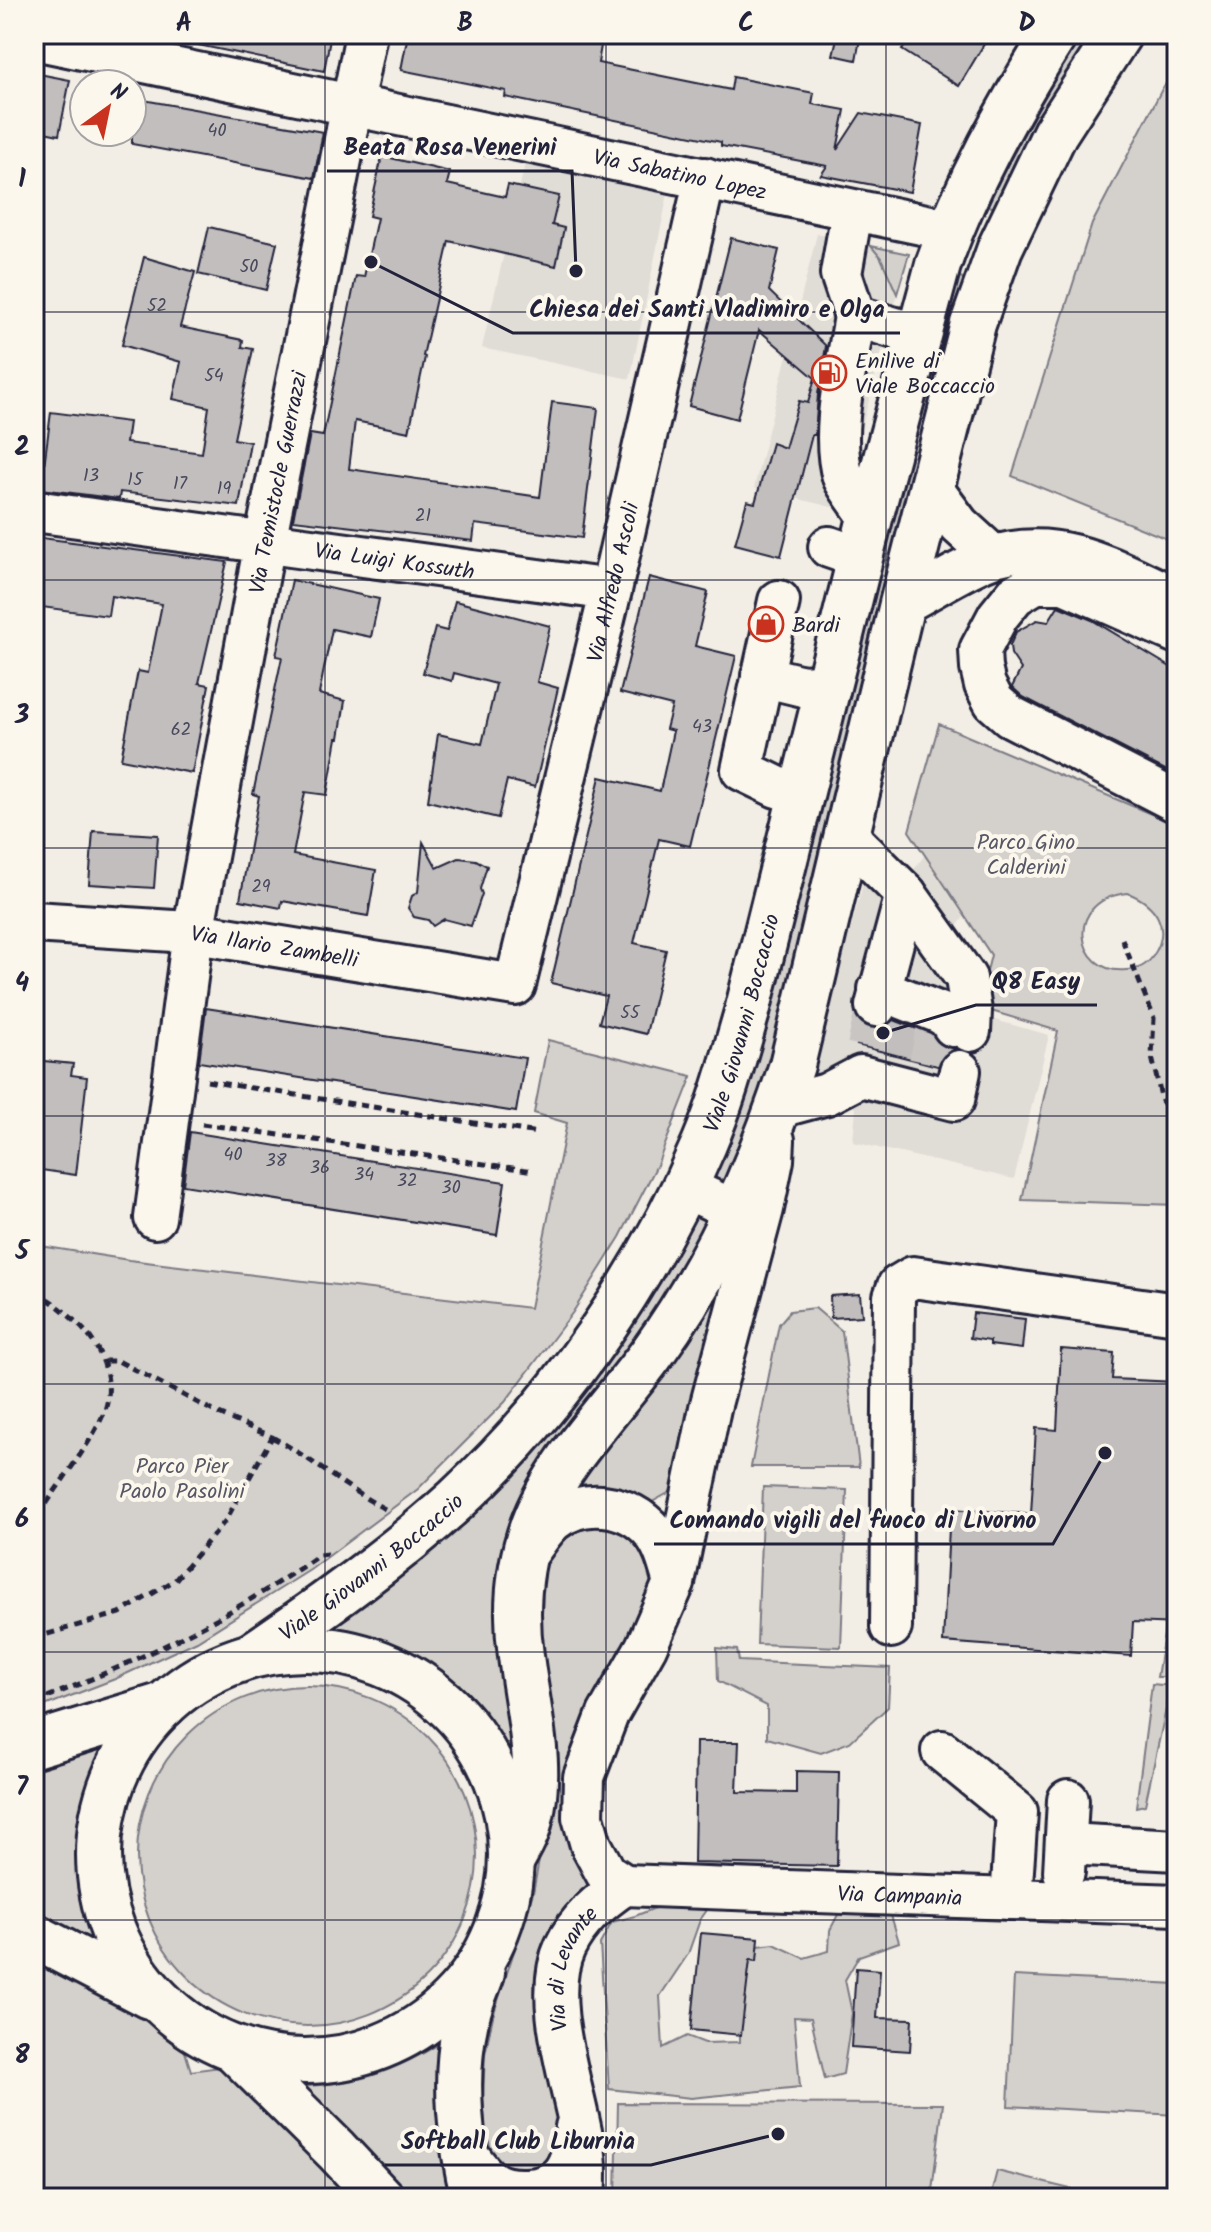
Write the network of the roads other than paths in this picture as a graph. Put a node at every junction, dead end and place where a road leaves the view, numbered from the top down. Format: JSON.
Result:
{"nodes":[{"id":1,"x":366,"y":34,"type":"edge"},
{"id":2,"x":1055,"y":34,"type":"edge"},
{"id":3,"x":1119,"y":34,"type":"edge"},
{"id":4,"x":34,"y":39,"type":"edge"},
{"id":5,"x":352,"y":107,"type":"junction"},
{"id":6,"x":705,"y":178,"type":"junction"},
{"id":7,"x":852,"y":211,"type":"junction"},
{"id":8,"x":950,"y":230,"type":"junction"},
{"id":9,"x":1000,"y":248,"type":"junction"},
{"id":10,"x":855,"y":316,"type":"junction"},
{"id":11,"x":918,"y":335,"type":"junction"},
{"id":12,"x":931,"y":487,"type":"junction"},
{"id":13,"x":34,"y":511,"type":"edge"},
{"id":14,"x":853,"y":541,"type":"junction"},
{"id":15,"x":265,"y":542,"type":"junction"},
{"id":16,"x":993,"y":556,"type":"junction"},
{"id":17,"x":611,"y":590,"type":"junction"},
{"id":18,"x":1177,"y":598,"type":"edge"},
{"id":19,"x":779,"y":601,"type":"dead end"},
{"id":20,"x":902,"y":604,"type":"junction"},
{"id":21,"x":1177,"y":633,"type":"edge"},
{"id":22,"x":762,"y":676,"type":"junction"},
{"id":23,"x":830,"y":684,"type":"junction"},
{"id":24,"x":803,"y":795,"type":"junction"},
{"id":25,"x":1177,"y":802,"type":"edge"},
{"id":26,"x":848,"y":837,"type":"junction"},
{"id":27,"x":906,"y":894,"type":"junction"},
{"id":28,"x":34,"y":922,"type":"edge"},
{"id":29,"x":193,"y":933,"type":"junction"},
{"id":30,"x":515,"y":985,"type":"joint"},
{"id":31,"x":911,"y":1072,"type":"dead end"},
{"id":32,"x":776,"y":1114,"type":"junction"},
{"id":33,"x":684,"y":1187,"type":"junction"},
{"id":34,"x":735,"y":1211,"type":"junction"},
{"id":35,"x":155,"y":1218,"type":"dead end"},
{"id":36,"x":1177,"y":1314,"type":"edge"},
{"id":37,"x":524,"y":1558,"type":"junction"},
{"id":38,"x":674,"y":1583,"type":"junction"},
{"id":39,"x":891,"y":1627,"type":"dead end"},
{"id":40,"x":254,"y":1654,"type":"junction"},
{"id":41,"x":164,"y":1705,"type":"junction"},
{"id":42,"x":34,"y":1745,"type":"edge"},
{"id":43,"x":942,"y":1751,"type":"dead end"},
{"id":44,"x":1068,"y":1800,"type":"dead end"},
{"id":45,"x":1066,"y":1844,"type":"junction"},
{"id":46,"x":1177,"y":1850,"type":"edge"},
{"id":47,"x":511,"y":1862,"type":"junction"},
{"id":48,"x":624,"y":1885,"type":"junction"},
{"id":49,"x":1011,"y":1899,"type":"junction"},
{"id":50,"x":1062,"y":1900,"type":"junction"},
{"id":51,"x":1177,"y":1905,"type":"edge"},
{"id":52,"x":34,"y":1936,"type":"edge"},
{"id":53,"x":493,"y":1940,"type":"junction"},
{"id":54,"x":159,"y":2001,"type":"junction"},
{"id":55,"x":234,"y":2049,"type":"junction"},
{"id":56,"x":576,"y":2115,"type":"junction"},
{"id":57,"x":466,"y":2152,"type":"junction"},
{"id":58,"x":381,"y":2198,"type":"edge"},
{"id":59,"x":474,"y":2198,"type":"edge"},
{"id":60,"x":585,"y":2198,"type":"edge"}],
"edges":[{"from":1,"to":5,"type":"street","name":"Via Temistocle Guerrazzi"},
{"from":2,"to":8,"type":"main road","name":"Viale Giovanni Boccaccio"},
{"from":3,"to":9,"type":"main road","name":"Viale Giovanni Boccaccio"},
{"from":4,"to":5,"type":"street","name":"Via Sabatino Lopez"},
{"from":5,"to":6,"type":"street","name":"Via Sabatino Lopez"},
{"from":5,"to":15,"type":"street","name":"Via Temistocle Guerrazzi"},
{"from":6,"to":7,"type":"street","name":"Via Sabatino Lopez"},
{"from":6,"to":17,"type":"street","name":"Via Alfredo Ascoli"},
{"from":7,"to":8,"type":"street","name":"Via Sabatino Lopez"},
{"from":7,"to":10,"type":"street"},
{"from":8,"to":9,"type":"main road"},
{"from":8,"to":11,"type":"main road","name":"Viale Giovanni Boccaccio"},
{"from":9,"to":12,"type":"main road","name":"Viale Giovanni Boccaccio"},
{"from":10,"to":11,"type":"street"},
{"from":10,"to":14,"type":"street"},
{"from":11,"to":14,"type":"main road","name":"Viale Giovanni Boccaccio"},
{"from":12,"to":16,"type":"street"},
{"from":12,"to":20,"type":"main road","name":"Viale Giovanni Boccaccio"},
{"from":13,"to":15,"type":"street","name":"Via Luigi Kossuth"},
{"from":14,"to":23,"type":"main road","name":"Viale Giovanni Boccaccio"},
{"from":15,"to":17,"type":"street","name":"Via Luigi Kossuth"},
{"from":15,"to":29,"type":"street","name":"Via Temistocle Guerrazzi"},
{"from":16,"to":18,"type":"street"},
{"from":16,"to":20,"type":"street"},
{"from":17,"to":30,"type":"street","name":"Via Alfredo Ascoli"},
{"from":19,"to":22,"type":"street"},
{"from":20,"to":26,"type":"main road","name":"Viale Giovanni Boccaccio"},
{"from":21,"to":25,"type":"street"},
{"from":22,"to":23,"type":"street"},
{"from":22,"to":24,"type":"street"},
{"from":23,"to":24,"type":"main road","name":"Viale Giovanni Boccaccio"},
{"from":24,"to":33,"type":"main road","name":"Viale Giovanni Boccaccio"},
{"from":26,"to":27,"type":"street"},
{"from":26,"to":32,"type":"main road","name":"Viale Giovanni Boccaccio"},
{"from":27,"to":27,"type":"street"},
{"from":28,"to":29,"type":"street","name":"Via Ilario Zambelli"},
{"from":29,"to":30,"type":"street","name":"Via Ilario Zambelli"},
{"from":29,"to":35,"type":"street","name":"Via Temistocle Guerrazzi"},
{"from":31,"to":32,"type":"street"},
{"from":32,"to":34,"type":"main road","name":"Viale Giovanni Boccaccio"},
{"from":32,"to":38,"type":"street","name":"Viale Giovanni Boccaccio"},
{"from":33,"to":34,"type":"street"},
{"from":33,"to":40,"type":"main road","name":"Viale Giovanni Boccaccio"},
{"from":34,"to":37,"type":"main road","name":"Viale Giovanni Boccaccio"},
{"from":36,"to":39,"type":"street"},
{"from":37,"to":38,"type":"street"},
{"from":37,"to":47,"type":"main road","name":"Viale Giovanni Boccaccio"},
{"from":38,"to":48,"type":"street","name":"Viale Giovanni Boccaccio"},
{"from":40,"to":41,"type":"main road","name":"Viale Giovanni Boccaccio"},
{"from":40,"to":47,"type":"main road","name":"Viale Giovanni Boccaccio"},
{"from":41,"to":42,"type":"main road","name":"Viale Giovanni Boccaccio"},
{"from":41,"to":54,"type":"main road","name":"Viale Giovanni Boccaccio"},
{"from":43,"to":49,"type":"street"},
{"from":44,"to":45,"type":"street"},
{"from":45,"to":46,"type":"street"},
{"from":45,"to":50,"type":"street"},
{"from":47,"to":53,"type":"main road","name":"Viale Giovanni Boccaccio"},
{"from":48,"to":49,"type":"street","name":"Via Campania"},
{"from":48,"to":56,"type":"street","name":"Via di Levante"},
{"from":49,"to":50,"type":"street","name":"Via Campania"},
{"from":50,"to":51,"type":"street","name":"Via Campania"},
{"from":52,"to":54,"type":"main road","name":"Viale Giovanni Boccaccio"},
{"from":53,"to":55,"type":"main road","name":"Viale Giovanni Boccaccio"},
{"from":53,"to":57,"type":"main road"},
{"from":54,"to":55,"type":"main road","name":"Viale Giovanni Boccaccio"},
{"from":55,"to":58,"type":"main road"},
{"from":56,"to":57,"type":"street","name":"Via di Levante"},
{"from":56,"to":60,"type":"street","name":"Via di Levante"},
{"from":57,"to":59,"type":"main road"}]}
